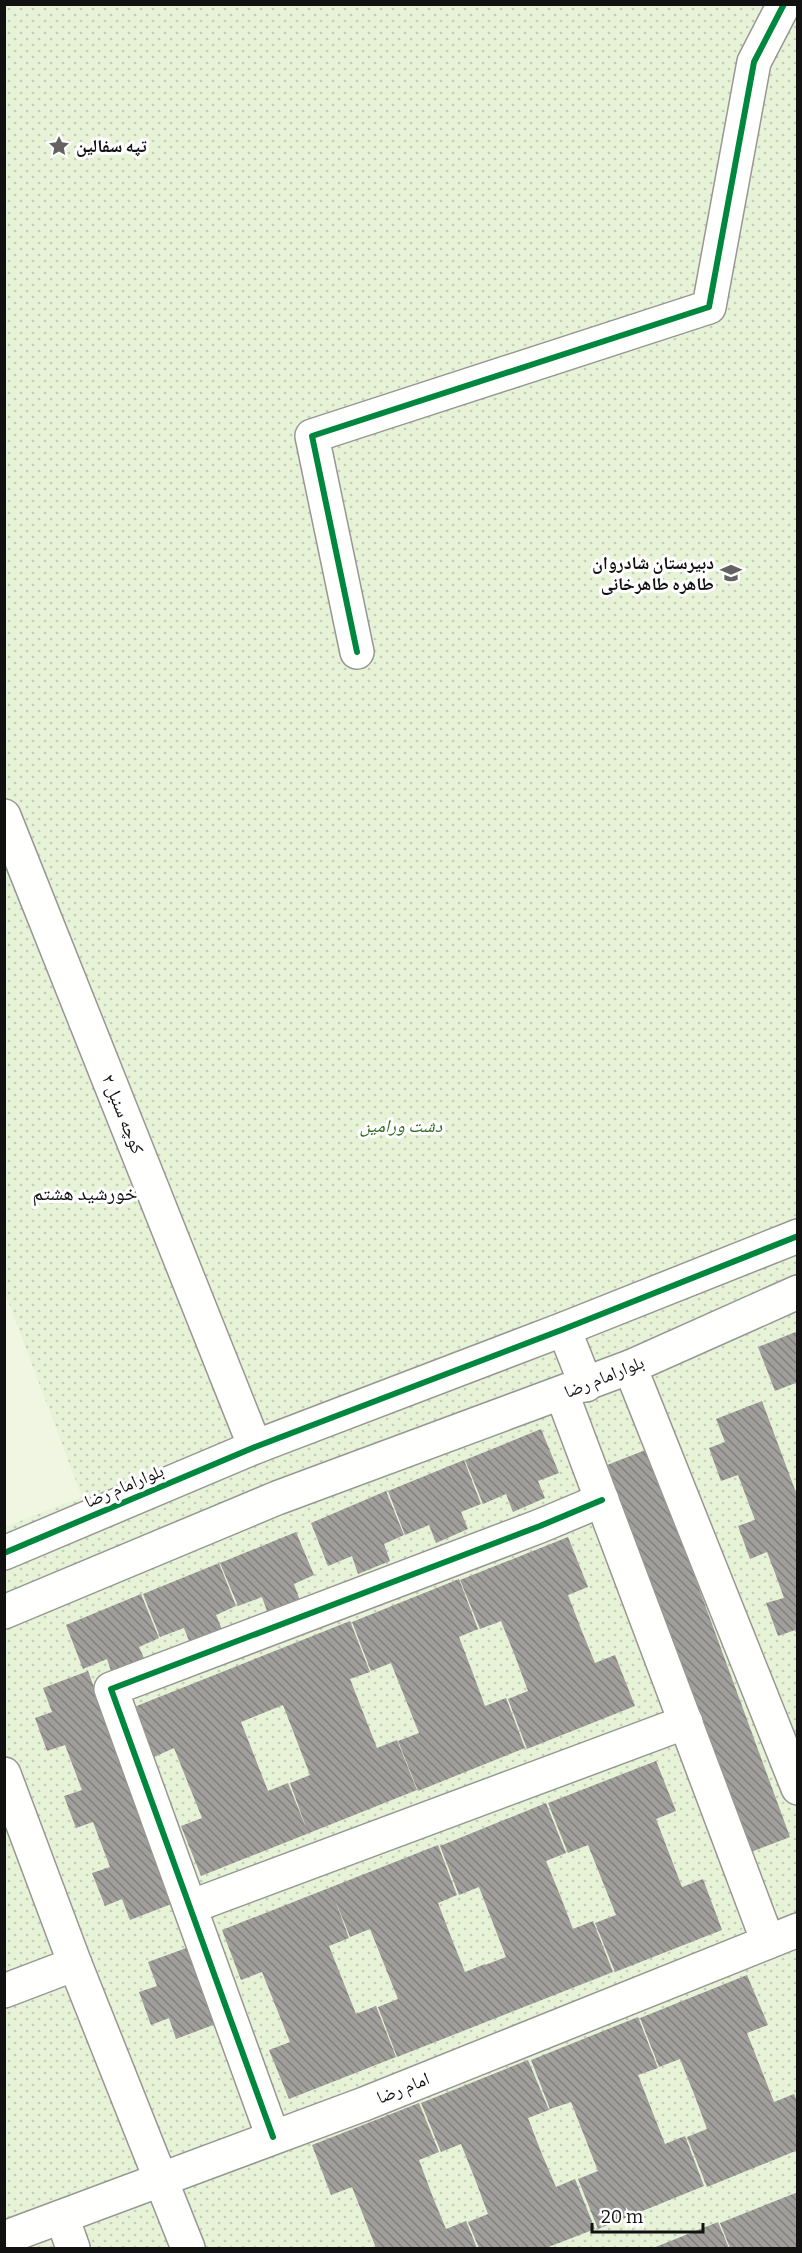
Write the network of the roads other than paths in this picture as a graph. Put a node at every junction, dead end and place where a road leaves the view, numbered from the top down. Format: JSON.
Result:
{"nodes":[{"id":1,"x":784,"y":4,"type":"edge"},
{"id":2,"x":357,"y":652,"type":"dead end"},
{"id":3,"x":7,"y":832,"type":"edge"},
{"id":4,"x":798,"y":1236,"type":"edge"},
{"id":5,"x":798,"y":1292,"type":"edge"},
{"id":6,"x":564,"y":1329,"type":"junction"},
{"id":7,"x":630,"y":1367,"type":"junction"},
{"id":8,"x":574,"y":1389,"type":"junction"},
{"id":9,"x":255,"y":1447,"type":"junction"},
{"id":10,"x":602,"y":1500,"type":"junction"},
{"id":11,"x":4,"y":1553,"type":"edge"},
{"id":12,"x":4,"y":1612,"type":"edge"},
{"id":13,"x":686,"y":1722,"type":"junction"},
{"id":14,"x":4,"y":1774,"type":"edge"},
{"id":15,"x":798,"y":1788,"type":"edge"},
{"id":16,"x":190,"y":1907,"type":"junction"},
{"id":17,"x":783,"y":1936,"type":"edge"},
{"id":18,"x":75,"y":1964,"type":"junction"},
{"id":19,"x":4,"y":1991,"type":"edge"},
{"id":20,"x":273,"y":2137,"type":"junction"},
{"id":21,"x":161,"y":2179,"type":"junction"},
{"id":22,"x":62,"y":2217,"type":"junction"},
{"id":23,"x":4,"y":2238,"type":"edge"},
{"id":24,"x":72,"y":2248,"type":"edge"},
{"id":25,"x":188,"y":2248,"type":"edge"}],
"edges":[{"from":1,"to":2,"type":"street"},
{"from":3,"to":9,"type":"street","name":"کوچه سنبل ۲"},
{"from":4,"to":6,"type":"street","name":"بلوارامام رضا"},
{"from":5,"to":7,"type":"street","name":"بلوارامام رضا"},
{"from":6,"to":8,"type":"street"},
{"from":6,"to":9,"type":"street","name":"بلوارامام رضا"},
{"from":7,"to":8,"type":"street","name":"بلوارامام رضا"},
{"from":7,"to":15,"type":"street"},
{"from":8,"to":10,"type":"street"},
{"from":8,"to":12,"type":"street","name":"بلوارامام رضا"},
{"from":9,"to":11,"type":"street","name":"بلوارامام رضا"},
{"from":10,"to":13,"type":"street"},
{"from":10,"to":16,"type":"street"},
{"from":13,"to":16,"type":"street"},
{"from":13,"to":17,"type":"street"},
{"from":14,"to":18,"type":"street"},
{"from":16,"to":20,"type":"street"},
{"from":17,"to":20,"type":"street","name":"امام رضا"},
{"from":18,"to":19,"type":"street"},
{"from":18,"to":21,"type":"street"},
{"from":20,"to":21,"type":"street","name":"امام رضا"},
{"from":21,"to":22,"type":"street","name":"امام رضا"},
{"from":21,"to":25,"type":"street"},
{"from":22,"to":23,"type":"street","name":"امام رضا"},
{"from":22,"to":24,"type":"street"}]}
